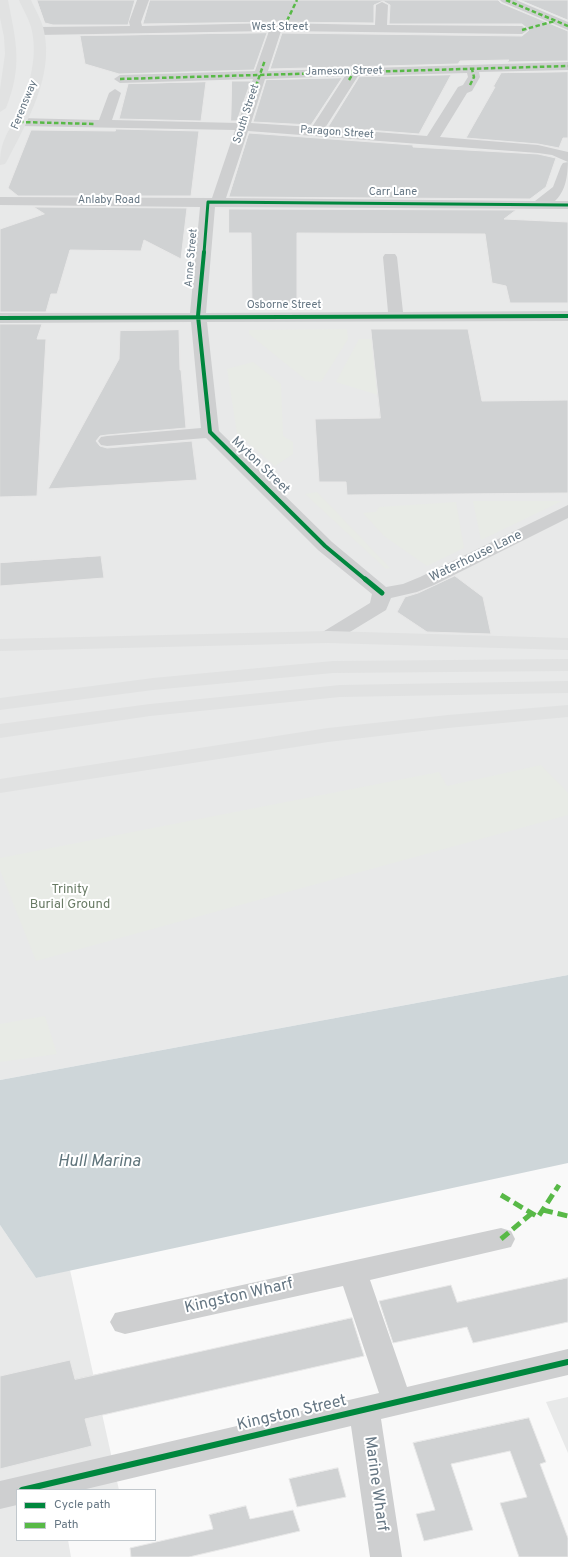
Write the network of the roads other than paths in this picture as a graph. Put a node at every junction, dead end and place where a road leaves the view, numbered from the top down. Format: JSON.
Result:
{"nodes":[{"id":1,"x":2,"y":0,"type":"edge"},
{"id":2,"x":26,"y":0,"type":"edge"},
{"id":3,"x":143,"y":0,"type":"edge"},
{"id":4,"x":506,"y":0,"type":"edge"},
{"id":5,"x":382,"y":6,"type":"dead end"},
{"id":6,"x":568,"y":26,"type":"edge"},
{"id":7,"x":276,"y":27,"type":"junction"},
{"id":8,"x":381,"y":28,"type":"junction"},
{"id":9,"x":137,"y":29,"type":"junction"},
{"id":10,"x":522,"y":30,"type":"dead end"},
{"id":11,"x":38,"y":31,"type":"junction"},
{"id":12,"x":568,"y":66,"type":"edge"},
{"id":13,"x":472,"y":70,"type":"junction"},
{"id":14,"x":352,"y":76,"type":"junction"},
{"id":15,"x":120,"y":79,"type":"dead end"},
{"id":16,"x":258,"y":80,"type":"junction"},
{"id":17,"x":114,"y":94,"type":"dead end"},
{"id":18,"x":0,"y":108,"type":"edge"},
{"id":19,"x":19,"y":122,"type":"junction"},
{"id":20,"x":100,"y":124,"type":"junction"},
{"id":21,"x":243,"y":127,"type":"junction"},
{"id":22,"x":316,"y":131,"type":"junction"},
{"id":23,"x":432,"y":140,"type":"junction"},
{"id":24,"x":568,"y":158,"type":"edge"},
{"id":25,"x":0,"y":161,"type":"edge"},
{"id":26,"x":568,"y":166,"type":"edge"},
{"id":27,"x":0,"y":201,"type":"edge"},
{"id":28,"x":213,"y":202,"type":"junction"},
{"id":29,"x":539,"y":204,"type":"junction"},
{"id":30,"x":568,"y":205,"type":"edge"},
{"id":31,"x":390,"y":257,"type":"dead end"},
{"id":32,"x":198,"y":316,"type":"junction"},
{"id":33,"x":396,"y":316,"type":"junction"},
{"id":34,"x":568,"y":316,"type":"edge"},
{"id":35,"x":0,"y":318,"type":"edge"},
{"id":36,"x":210,"y":432,"type":"junction"},
{"id":37,"x":107,"y":441,"type":"dead end"},
{"id":38,"x":568,"y":511,"type":"edge"},
{"id":39,"x":382,"y":593,"type":"junction"},
{"id":40,"x":328,"y":637,"type":"junction"},
{"id":41,"x":568,"y":644,"type":"edge"},
{"id":42,"x":0,"y":645,"type":"edge"},
{"id":43,"x":568,"y":665,"type":"edge"},
{"id":44,"x":568,"y":687,"type":"edge"},
{"id":45,"x":0,"y":704,"type":"edge"},
{"id":46,"x":568,"y":711,"type":"edge"},
{"id":47,"x":0,"y":731,"type":"edge"},
{"id":48,"x":0,"y":786,"type":"edge"},
{"id":49,"x":501,"y":1239,"type":"dead end"},
{"id":50,"x":353,"y":1271,"type":"junction"},
{"id":51,"x":125,"y":1322,"type":"dead end"},
{"id":52,"x":568,"y":1362,"type":"edge"},
{"id":53,"x":397,"y":1402,"type":"junction"},
{"id":54,"x":364,"y":1410,"type":"junction"},
{"id":55,"x":26,"y":1489,"type":"edge"},
{"id":56,"x":16,"y":1491,"type":"edge"},
{"id":57,"x":0,"y":1495,"type":"edge"},
{"id":58,"x":386,"y":1557,"type":"edge"}],
"edges":[{"from":1,"to":18,"type":"highway","name":"Ferensway"},
{"from":2,"to":11,"type":"highway","name":"Ferensway"},
{"from":3,"to":9,"type":"street"},
{"from":4,"to":6,"type":"street"},
{"from":5,"to":8,"type":"street"},
{"from":7,"to":8,"type":"street","name":"West Street"},
{"from":7,"to":9,"type":"street","name":"West Street"},
{"from":7,"to":16,"type":"street","name":"South Street"},
{"from":8,"to":10,"type":"street","name":"West Street"},
{"from":9,"to":11,"type":"street","name":"West Street"},
{"from":11,"to":19,"type":"highway","name":"Ferensway"},
{"from":12,"to":13,"type":"street","name":"Jameson Street"},
{"from":13,"to":14,"type":"street","name":"Jameson Street"},
{"from":13,"to":23,"type":"street"},
{"from":14,"to":16,"type":"street","name":"Jameson Street"},
{"from":14,"to":22,"type":"street"},
{"from":15,"to":16,"type":"street","name":"Jameson Street"},
{"from":16,"to":21,"type":"street","name":"South Street"},
{"from":17,"to":20,"type":"street"},
{"from":19,"to":20,"type":"street","name":"Paragon Street"},
{"from":19,"to":25,"type":"highway","name":"Ferensway"},
{"from":20,"to":21,"type":"street","name":"Paragon Street"},
{"from":21,"to":22,"type":"street","name":"Paragon Street"},
{"from":21,"to":28,"type":"street","name":"South Street"},
{"from":22,"to":23,"type":"street","name":"Paragon Street"},
{"from":23,"to":24,"type":"street","name":"Paragon Street"},
{"from":26,"to":29,"type":"street"},
{"from":27,"to":28,"type":"street","name":"Anlaby Road"},
{"from":28,"to":29,"type":"street","name":"Carr Lane"},
{"from":28,"to":32,"type":"street","name":"Anne Street"},
{"from":29,"to":30,"type":"street","name":"Carr Lane"},
{"from":31,"to":33,"type":"street"},
{"from":32,"to":33,"type":"street","name":"Osborne Street"},
{"from":32,"to":35,"type":"street","name":"Osborne Street"},
{"from":32,"to":36,"type":"street"},
{"from":33,"to":34,"type":"street","name":"Osborne Street"},
{"from":36,"to":37,"type":"street"},
{"from":36,"to":39,"type":"street","name":"Myton Street"},
{"from":38,"to":39,"type":"street","name":"Waterhouse Lane"},
{"from":39,"to":40,"type":"street"},
{"from":40,"to":41,"type":"highway"},
{"from":40,"to":42,"type":"highway"},
{"from":43,"to":45,"type":"highway"},
{"from":44,"to":47,"type":"highway"},
{"from":46,"to":48,"type":"highway"},
{"from":49,"to":50,"type":"street","name":"Kingston Wharf"},
{"from":50,"to":51,"type":"street","name":"Kingston Wharf"},
{"from":50,"to":53,"type":"street"},
{"from":52,"to":53,"type":"street","name":"Kingston Street"},
{"from":53,"to":54,"type":"street","name":"Kingston Street"},
{"from":54,"to":55,"type":"street","name":"Kingston Street"},
{"from":54,"to":58,"type":"street","name":"Marine Wharf"},
{"from":56,"to":57,"type":"street"}]}
